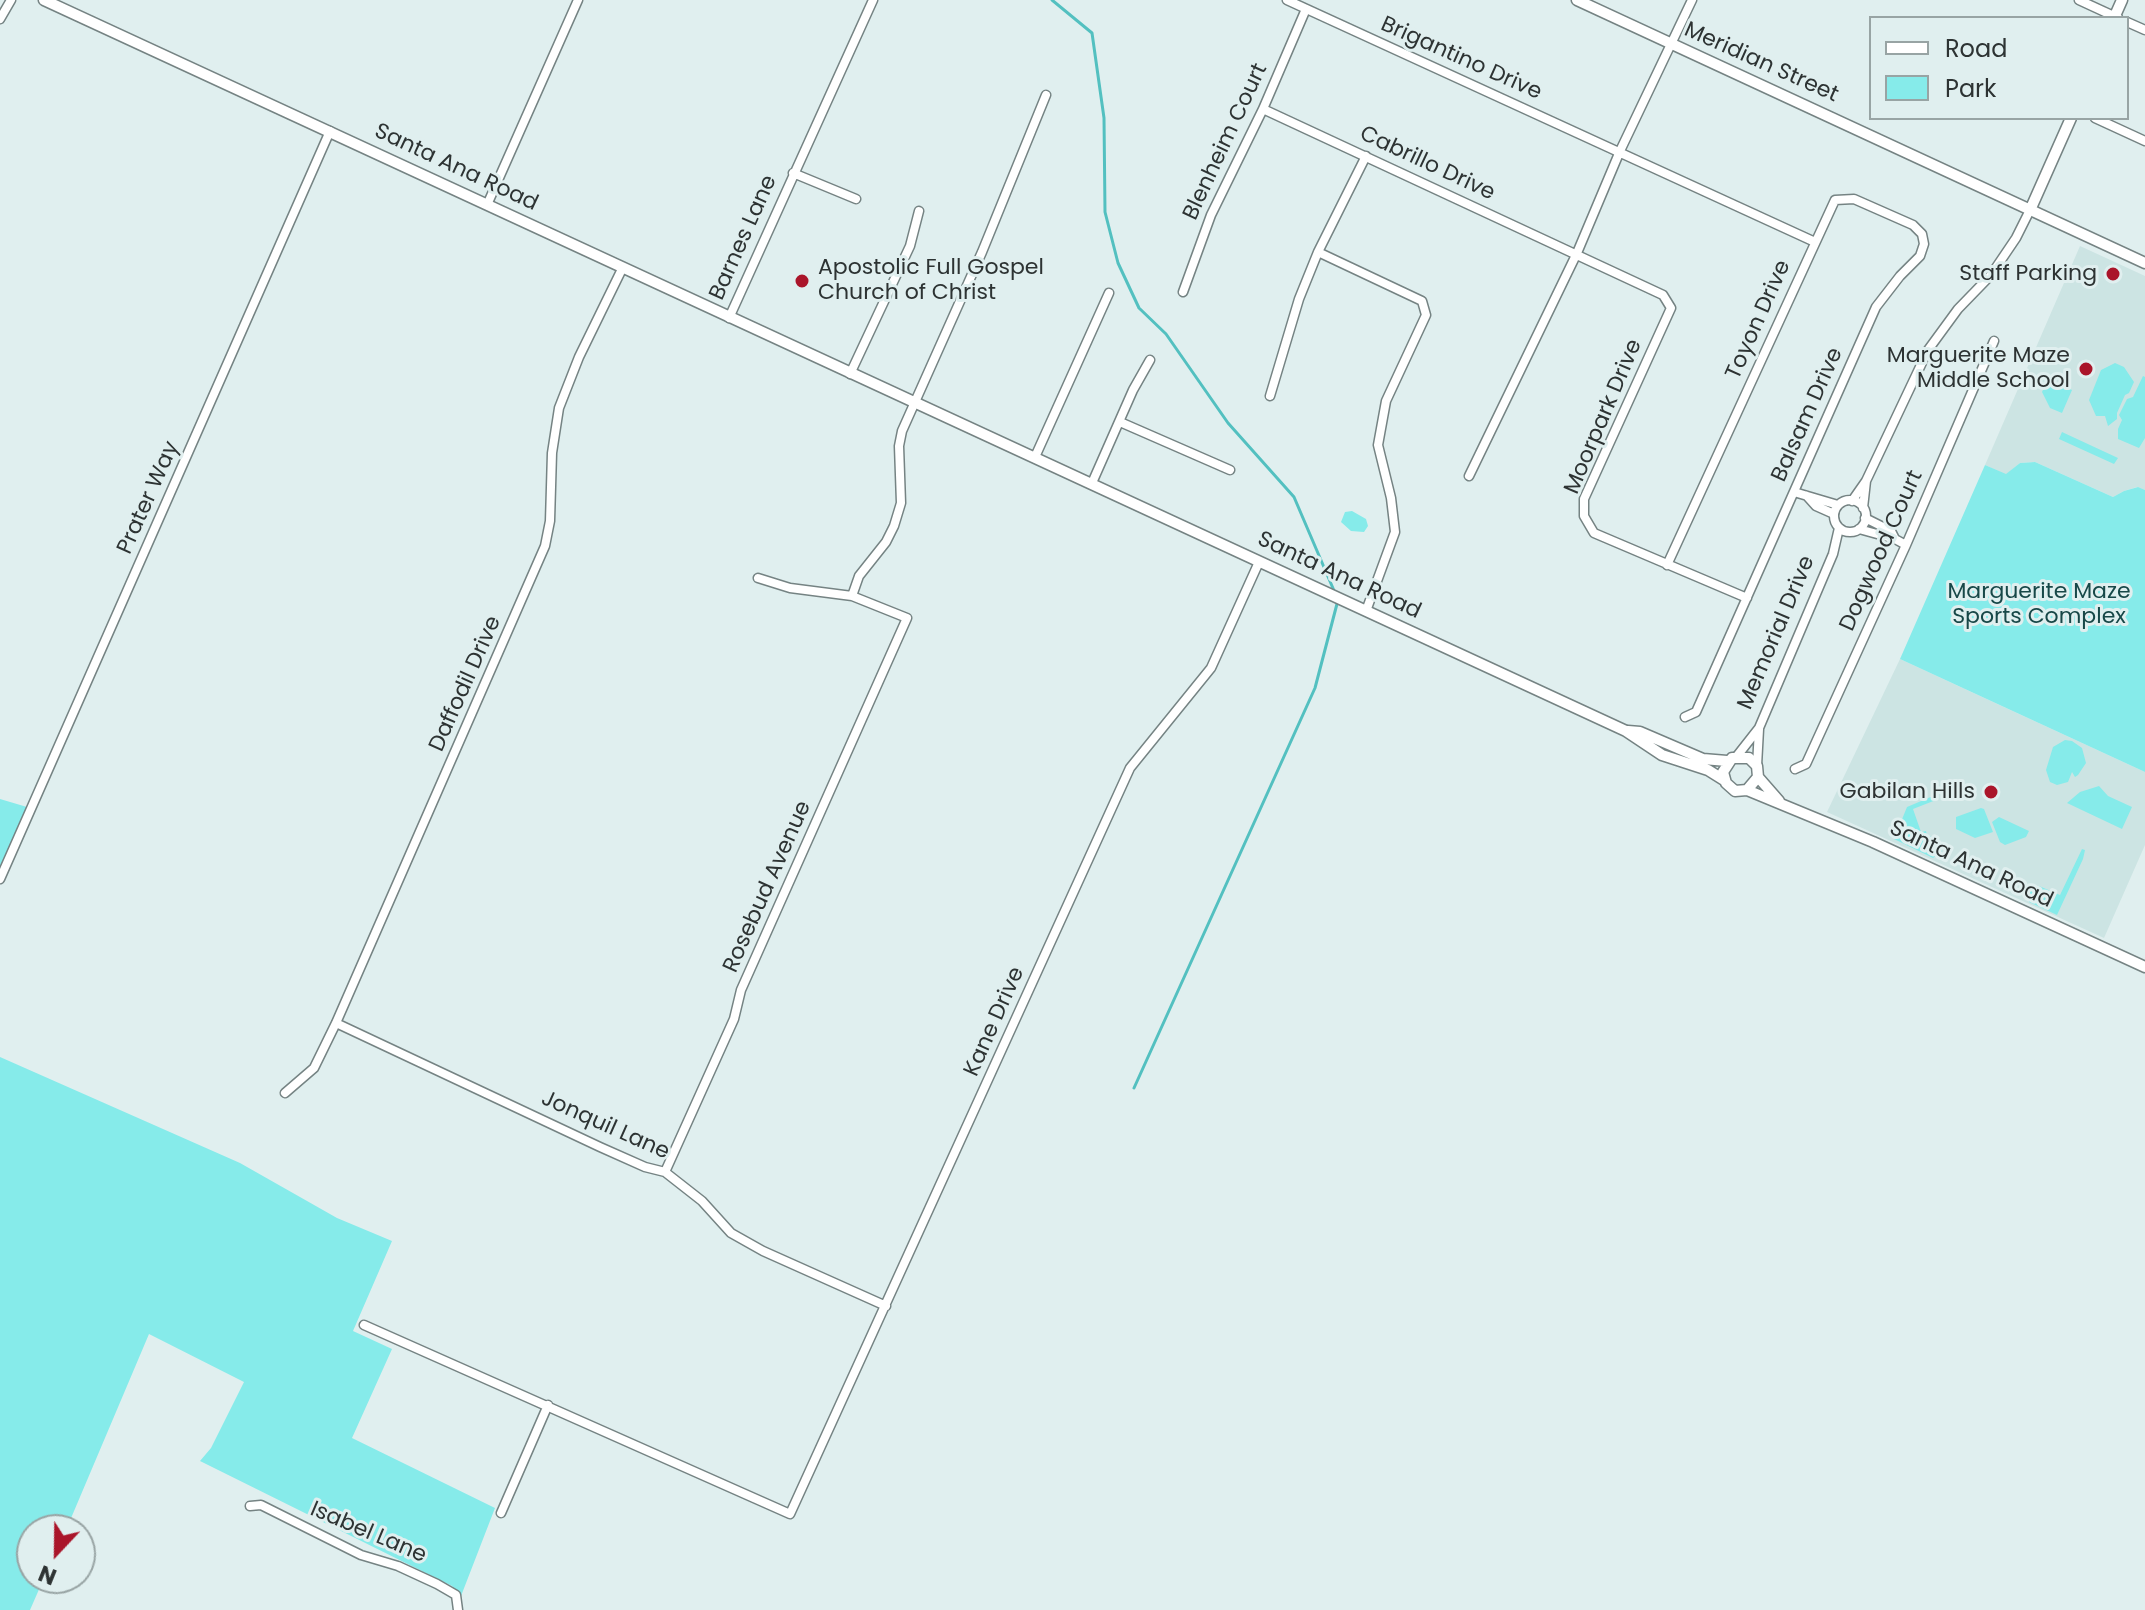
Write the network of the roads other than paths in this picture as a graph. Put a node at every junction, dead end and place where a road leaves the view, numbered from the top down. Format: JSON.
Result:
{"nodes":[{"id":1,"x":11,"y":0,"type":"edge"},
{"id":2,"x":44,"y":0,"type":"edge"},
{"id":3,"x":578,"y":0,"type":"edge"},
{"id":4,"x":873,"y":0,"type":"edge"},
{"id":5,"x":1287,"y":0,"type":"edge"},
{"id":6,"x":1577,"y":0,"type":"edge"},
{"id":7,"x":1692,"y":0,"type":"edge"},
{"id":8,"x":2079,"y":0,"type":"edge"},
{"id":9,"x":1306,"y":9,"type":"junction"},
{"id":10,"x":2114,"y":16,"type":"edge"},
{"id":11,"x":0,"y":19,"type":"edge"},
{"id":12,"x":1672,"y":44,"type":"junction"},
{"id":13,"x":1046,"y":95,"type":"dead end"},
{"id":14,"x":1263,"y":109,"type":"junction"},
{"id":15,"x":2070,"y":120,"type":"edge"},
{"id":16,"x":2099,"y":120,"type":"edge"},
{"id":17,"x":330,"y":131,"type":"junction"},
{"id":18,"x":2145,"y":141,"type":"edge"},
{"id":19,"x":1620,"y":151,"type":"junction"},
{"id":20,"x":1366,"y":156,"type":"junction"},
{"id":21,"x":793,"y":173,"type":"junction"},
{"id":22,"x":856,"y":199,"type":"dead end"},
{"id":23,"x":487,"y":205,"type":"junction"},
{"id":24,"x":2031,"y":208,"type":"junction"},
{"id":25,"x":919,"y":211,"type":"dead end"},
{"id":26,"x":1815,"y":242,"type":"junction"},
{"id":27,"x":1318,"y":252,"type":"junction"},
{"id":28,"x":1577,"y":253,"type":"junction"},
{"id":29,"x":1920,"y":256,"type":"joint"},
{"id":30,"x":2145,"y":263,"type":"edge"},
{"id":31,"x":622,"y":269,"type":"junction"},
{"id":32,"x":1183,"y":292,"type":"dead end"},
{"id":33,"x":1109,"y":293,"type":"dead end"},
{"id":34,"x":729,"y":318,"type":"junction"},
{"id":35,"x":1994,"y":341,"type":"dead end"},
{"id":36,"x":1150,"y":360,"type":"dead end"},
{"id":37,"x":850,"y":374,"type":"junction"},
{"id":38,"x":1270,"y":396,"type":"dead end"},
{"id":39,"x":915,"y":403,"type":"junction"},
{"id":40,"x":1120,"y":422,"type":"junction"},
{"id":41,"x":1035,"y":457,"type":"junction"},
{"id":42,"x":1230,"y":470,"type":"dead end"},
{"id":43,"x":1469,"y":476,"type":"dead end"},
{"id":44,"x":1866,"y":481,"type":"junction"},
{"id":45,"x":1092,"y":483,"type":"junction"},
{"id":46,"x":1794,"y":492,"type":"junction"},
{"id":47,"x":1852,"y":501,"type":"junction"},
{"id":48,"x":1863,"y":508,"type":"junction"},
{"id":49,"x":1836,"y":510,"type":"junction"},
{"id":50,"x":1865,"y":518,"type":"junction"},
{"id":51,"x":1839,"y":528,"type":"junction"},
{"id":52,"x":1859,"y":529,"type":"junction"},
{"id":53,"x":1848,"y":532,"type":"junction"},
{"id":54,"x":1895,"y":539,"type":"junction"},
{"id":55,"x":1906,"y":545,"type":"junction"},
{"id":56,"x":1833,"y":554,"type":"junction"},
{"id":57,"x":1259,"y":562,"type":"junction"},
{"id":58,"x":1667,"y":565,"type":"junction"},
{"id":59,"x":758,"y":578,"type":"dead end"},
{"id":60,"x":852,"y":596,"type":"junction"},
{"id":61,"x":1747,"y":598,"type":"junction"},
{"id":62,"x":1366,"y":611,"type":"junction"},
{"id":63,"x":1685,"y":717,"type":"dead end"},
{"id":64,"x":1759,"y":728,"type":"junction"},
{"id":65,"x":1626,"y":731,"type":"junction"},
{"id":66,"x":1732,"y":759,"type":"junction"},
{"id":67,"x":1795,"y":769,"type":"dead end"},
{"id":68,"x":1757,"y":772,"type":"junction"},
{"id":69,"x":1724,"y":780,"type":"junction"},
{"id":70,"x":1747,"y":790,"type":"junction"},
{"id":71,"x":1779,"y":801,"type":"junction"},
{"id":72,"x":0,"y":879,"type":"edge"},
{"id":73,"x":2145,"y":967,"type":"edge"},
{"id":74,"x":336,"y":1023,"type":"junction"},
{"id":75,"x":285,"y":1093,"type":"dead end"},
{"id":76,"x":665,"y":1172,"type":"junction"},
{"id":77,"x":886,"y":1306,"type":"junction"},
{"id":78,"x":364,"y":1325,"type":"dead end"},
{"id":79,"x":548,"y":1405,"type":"junction"},
{"id":80,"x":250,"y":1506,"type":"dead end"},
{"id":81,"x":501,"y":1513,"type":"dead end"},
{"id":82,"x":458,"y":1610,"type":"edge"}],
"edges":[{"from":1,"to":11,"type":"street"},
{"from":2,"to":17,"type":"street","name":"Santa Ana Road"},
{"from":3,"to":23,"type":"street"},
{"from":4,"to":21,"type":"street","name":"Barnes Lane"},
{"from":5,"to":9,"type":"street","name":"Brigantino Drive"},
{"from":6,"to":12,"type":"street","name":"Meridian Street"},
{"from":7,"to":12,"type":"street"},
{"from":8,"to":10,"type":"street"},
{"from":9,"to":14,"type":"street","name":"Blenheim Court"},
{"from":9,"to":19,"type":"street","name":"Brigantino Drive"},
{"from":12,"to":19,"type":"street"},
{"from":12,"to":24,"type":"street","name":"Meridian Street"},
{"from":13,"to":39,"type":"street"},
{"from":14,"to":20,"type":"street","name":"Cabrillo Drive"},
{"from":14,"to":32,"type":"street","name":"Blenheim Court"},
{"from":15,"to":24,"type":"street"},
{"from":16,"to":18,"type":"street"},
{"from":17,"to":23,"type":"street","name":"Santa Ana Road"},
{"from":17,"to":72,"type":"street","name":"Prater Way"},
{"from":19,"to":26,"type":"street","name":"Brigantino Drive"},
{"from":19,"to":28,"type":"street"},
{"from":20,"to":27,"type":"street"},
{"from":20,"to":28,"type":"street","name":"Cabrillo Drive"},
{"from":21,"to":22,"type":"street","name":"Barnes Lane"},
{"from":21,"to":34,"type":"street","name":"Barnes Lane"},
{"from":23,"to":31,"type":"street","name":"Santa Ana Road"},
{"from":24,"to":30,"type":"street","name":"Meridian Street"},
{"from":24,"to":44,"type":"street"},
{"from":25,"to":37,"type":"street"},
{"from":26,"to":29,"type":"street","name":"Toyon Drive"},
{"from":26,"to":58,"type":"street","name":"Toyon Drive"},
{"from":27,"to":38,"type":"street"},
{"from":27,"to":62,"type":"street"},
{"from":28,"to":43,"type":"street"},
{"from":28,"to":58,"type":"street","name":"Moorpark Drive"},
{"from":29,"to":46,"type":"street","name":"Balsam Drive"},
{"from":31,"to":34,"type":"street","name":"Santa Ana Road"},
{"from":31,"to":74,"type":"street","name":"Daffodil Drive"},
{"from":33,"to":41,"type":"street"},
{"from":34,"to":37,"type":"street","name":"Santa Ana Road"},
{"from":35,"to":55,"type":"street","name":"Dogwood Court"},
{"from":36,"to":40,"type":"street"},
{"from":37,"to":39,"type":"street","name":"Santa Ana Road"},
{"from":39,"to":41,"type":"street","name":"Santa Ana Road"},
{"from":39,"to":60,"type":"street"},
{"from":40,"to":42,"type":"street"},
{"from":40,"to":45,"type":"street"},
{"from":41,"to":45,"type":"street","name":"Santa Ana Road"},
{"from":44,"to":47,"type":"street"},
{"from":44,"to":48,"type":"street"},
{"from":45,"to":57,"type":"street","name":"Santa Ana Road"},
{"from":46,"to":49,"type":"street"},
{"from":46,"to":61,"type":"street","name":"Balsam Drive"},
{"from":47,"to":48,"type":"street"},
{"from":47,"to":49,"type":"street"},
{"from":48,"to":50,"type":"street"},
{"from":49,"to":51,"type":"street"},
{"from":50,"to":52,"type":"street"},
{"from":50,"to":54,"type":"street"},
{"from":51,"to":53,"type":"street"},
{"from":51,"to":56,"type":"street"},
{"from":52,"to":53,"type":"street"},
{"from":52,"to":54,"type":"street"},
{"from":53,"to":56,"type":"street"},
{"from":54,"to":55,"type":"street"},
{"from":55,"to":67,"type":"street","name":"Dogwood Court"},
{"from":56,"to":64,"type":"street","name":"Memorial Drive"},
{"from":57,"to":62,"type":"street","name":"Santa Ana Road"},
{"from":57,"to":77,"type":"street","name":"Kane Drive"},
{"from":58,"to":61,"type":"street","name":"Moorpark Drive"},
{"from":59,"to":60,"type":"street"},
{"from":60,"to":76,"type":"street","name":"Rosebud Avenue"},
{"from":61,"to":63,"type":"street","name":"Balsam Drive"},
{"from":62,"to":65,"type":"street","name":"Santa Ana Road"},
{"from":64,"to":66,"type":"street"},
{"from":64,"to":68,"type":"street"},
{"from":65,"to":66,"type":"street","name":"Santa Ana Road"},
{"from":65,"to":69,"type":"street","name":"Santa Ana Road"},
{"from":66,"to":68,"type":"street","name":"Santa Ana Road"},
{"from":66,"to":69,"type":"street"},
{"from":68,"to":70,"type":"street"},
{"from":68,"to":71,"type":"street","name":"Santa Ana Road"},
{"from":69,"to":70,"type":"street","name":"Santa Ana Road"},
{"from":70,"to":71,"type":"street","name":"Santa Ana Road"},
{"from":71,"to":73,"type":"street","name":"Santa Ana Road"},
{"from":74,"to":75,"type":"street","name":"Daffodil Drive"},
{"from":74,"to":76,"type":"street","name":"Jonquil Lane"},
{"from":76,"to":77,"type":"street","name":"Jonquil Lane"},
{"from":77,"to":79,"type":"street","name":"Kane Drive"},
{"from":78,"to":79,"type":"street"},
{"from":79,"to":81,"type":"street"},
{"from":80,"to":82,"type":"street","name":"Isabel Lane"}]}
